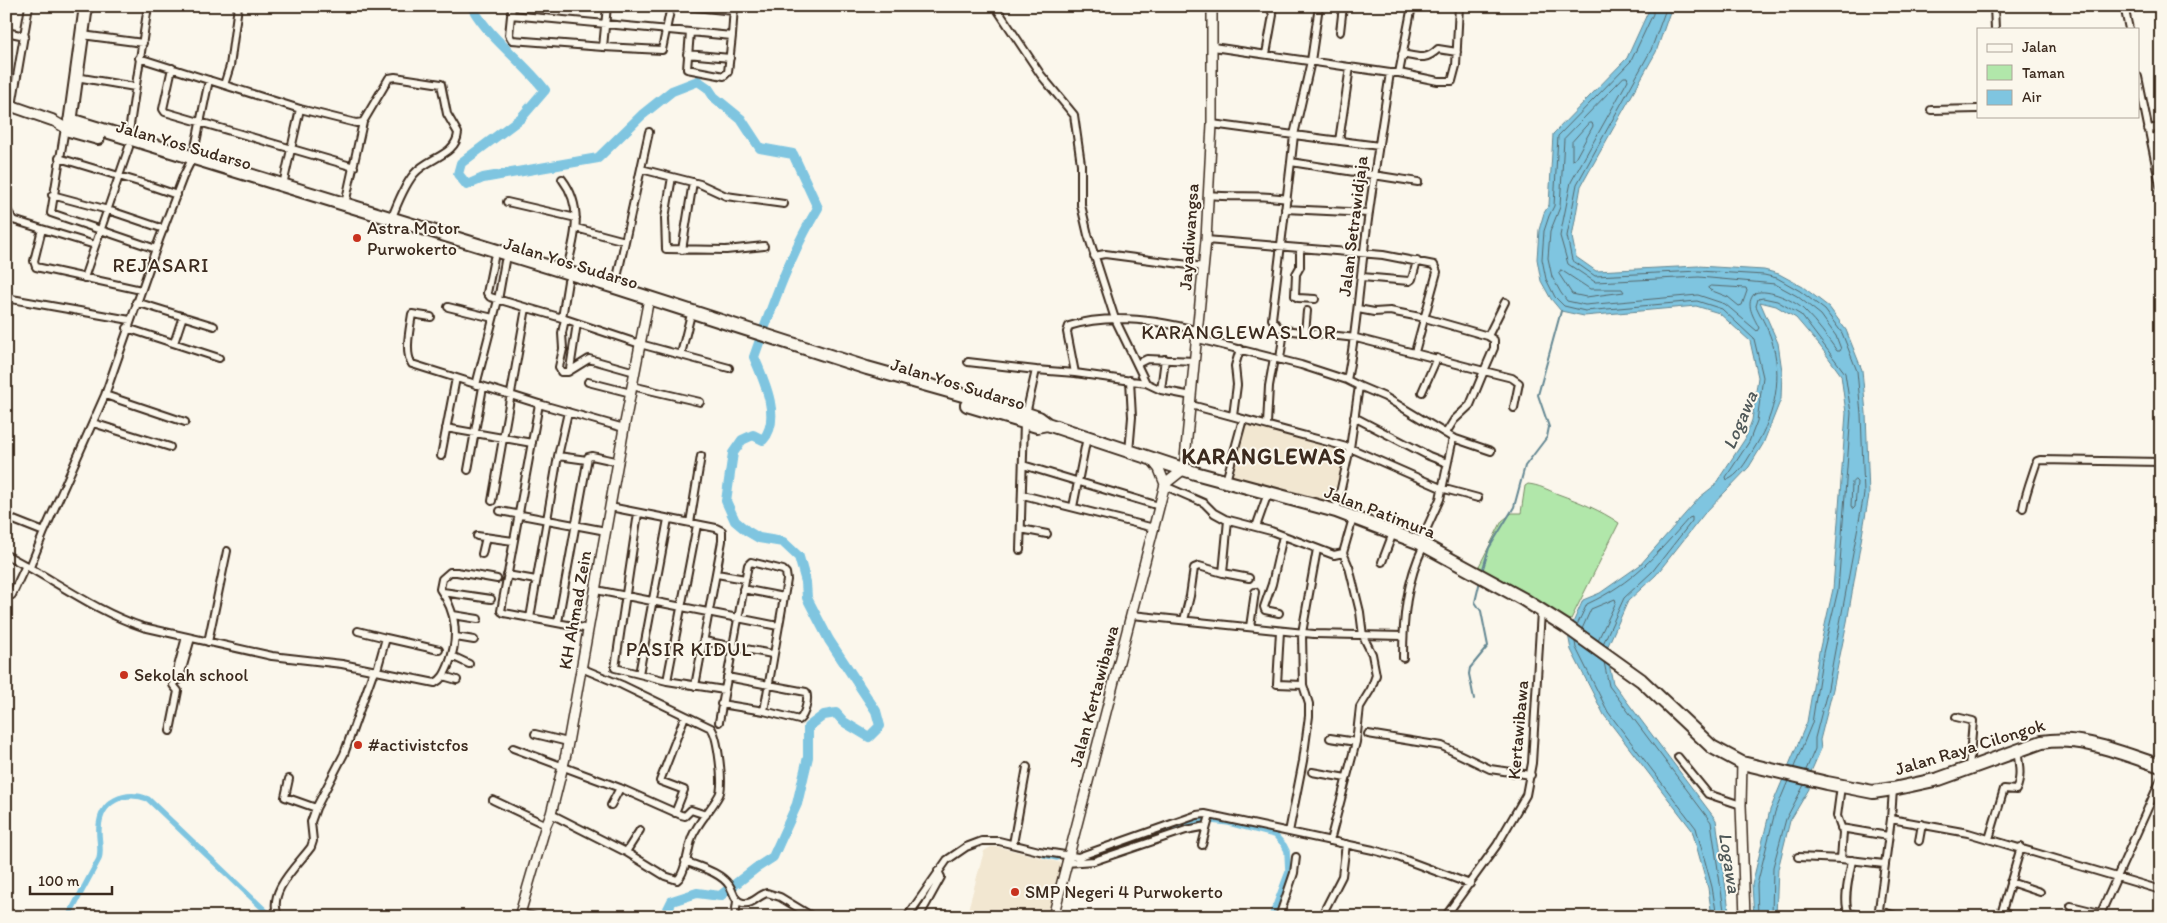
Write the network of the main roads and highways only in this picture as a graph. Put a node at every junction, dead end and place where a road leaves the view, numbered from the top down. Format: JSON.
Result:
{"nodes":[{"id":1,"x":86,"y":6,"type":"edge"},
{"id":2,"x":9,"y":105,"type":"edge"},
{"id":3,"x":52,"y":120,"type":"road end"},
{"id":4,"x":191,"y":160,"type":"junction"},
{"id":5,"x":567,"y":276,"type":"junction"},
{"id":6,"x":648,"y":301,"type":"junction"},
{"id":7,"x":733,"y":328,"type":"junction"},
{"id":8,"x":1190,"y":471,"type":"joint"},
{"id":9,"x":1554,"y":618,"type":"joint"},
{"id":10,"x":2161,"y":766,"type":"edge"}],
"edges":[{"from":1,"to":4,"type":"highway","name":"Jalan Yos Sudarso"},
{"from":2,"to":3,"type":"main road"},
{"from":4,"to":5,"type":"highway","name":"Jalan Yos Sudarso"},
{"from":4,"to":5,"type":"highway","name":"Jalan Yos Sudarso"},
{"from":5,"to":6,"type":"highway","name":"Jalan Yos Sudarso"},
{"from":5,"to":6,"type":"highway","name":"Jalan Yos Sudarso"},
{"from":6,"to":7,"type":"highway","name":"Jalan Yos Sudarso"},
{"from":6,"to":7,"type":"highway","name":"Jalan Yos Sudarso"},
{"from":7,"to":8,"type":"highway","name":"Jalan Yos Sudarso"},
{"from":8,"to":9,"type":"highway","name":"Jalan Patimura"},
{"from":9,"to":10,"type":"highway","name":"Jalan Raya Cilongok"}]}
